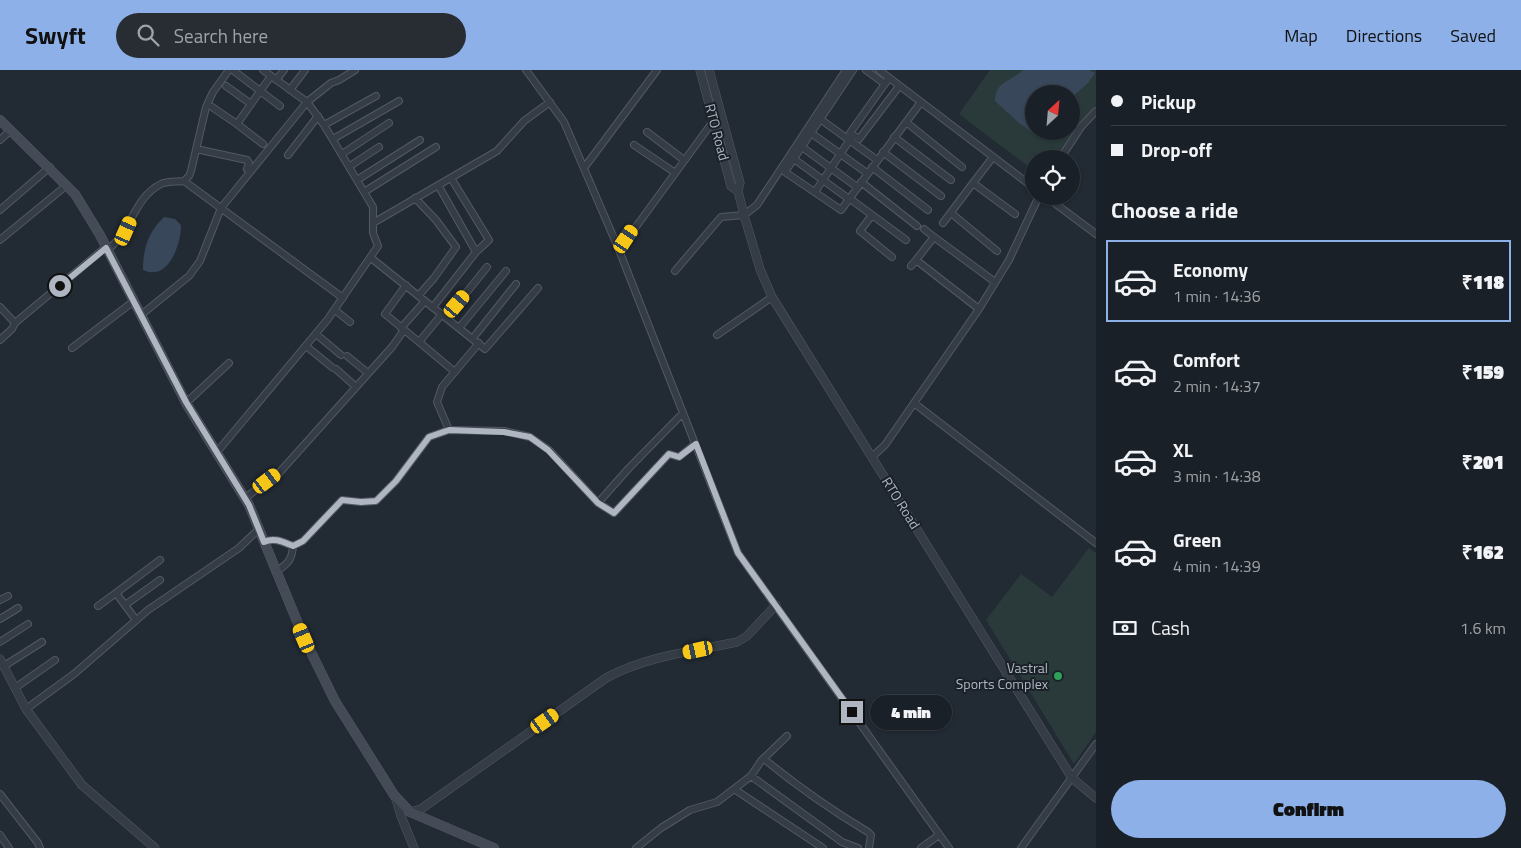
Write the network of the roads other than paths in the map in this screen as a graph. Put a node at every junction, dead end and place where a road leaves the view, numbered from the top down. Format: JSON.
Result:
{"nodes":[{"id":1,"x":263,"y":70,"type":"edge"},
{"id":2,"x":284,"y":70,"type":"edge"},
{"id":3,"x":305,"y":70,"type":"edge"},
{"id":4,"x":355,"y":70,"type":"edge"},
{"id":5,"x":526,"y":70,"type":"edge"},
{"id":6,"x":657,"y":70,"type":"edge"},
{"id":7,"x":700,"y":70,"type":"edge"},
{"id":8,"x":846,"y":70,"type":"edge"},
{"id":9,"x":853,"y":70,"type":"edge"},
{"id":10,"x":866,"y":70,"type":"edge"},
{"id":11,"x":879,"y":70,"type":"edge"},
{"id":12,"x":231,"y":71,"type":"edge"},
{"id":13,"x":710,"y":74,"type":"edge"},
{"id":14,"x":274,"y":78,"type":"junction"},
{"id":15,"x":889,"y":78,"type":"junction"},
{"id":16,"x":703,"y":80,"type":"junction"},
{"id":17,"x":885,"y":84,"type":"junction"},
{"id":18,"x":226,"y":86,"type":"dead end"},
{"id":19,"x":897,"y":89,"type":"dead end"},
{"id":20,"x":290,"y":90,"type":"junction"},
{"id":21,"x":260,"y":92,"type":"junction"},
{"id":22,"x":376,"y":96,"type":"dead end"},
{"id":23,"x":399,"y":101,"type":"dead end"},
{"id":24,"x":308,"y":102,"type":"junction"},
{"id":25,"x":550,"y":102,"type":"junction"},
{"id":26,"x":921,"y":102,"type":"junction"},
{"id":27,"x":251,"y":104,"type":"junction"},
{"id":28,"x":280,"y":106,"type":"dead end"},
{"id":29,"x":212,"y":107,"type":"dead end"},
{"id":30,"x":1096,"y":111,"type":"edge"},
{"id":31,"x":318,"y":116,"type":"junction"},
{"id":32,"x":820,"y":119,"type":"junction"},
{"id":33,"x":0,"y":120,"type":"edge"},
{"id":34,"x":714,"y":120,"type":"junction"},
{"id":35,"x":906,"y":122,"type":"junction"},
{"id":36,"x":389,"y":123,"type":"dead end"},
{"id":37,"x":237,"y":124,"type":"junction"},
{"id":38,"x":324,"y":124,"type":"junction"},
{"id":39,"x":11,"y":130,"type":"junction"},
{"id":40,"x":647,"y":132,"type":"dead end"},
{"id":41,"x":811,"y":133,"type":"junction"},
{"id":42,"x":894,"y":137,"type":"junction"},
{"id":43,"x":852,"y":138,"type":"junction"},
{"id":44,"x":333,"y":139,"type":"junction"},
{"id":45,"x":0,"y":140,"type":"edge"},
{"id":46,"x":420,"y":140,"type":"dead end"},
{"id":47,"x":262,"y":144,"type":"dead end"},
{"id":48,"x":634,"y":145,"type":"dead end"},
{"id":49,"x":436,"y":146,"type":"dead end"},
{"id":50,"x":379,"y":147,"type":"dead end"},
{"id":51,"x":802,"y":147,"type":"junction"},
{"id":52,"x":196,"y":149,"type":"junction"},
{"id":53,"x":1066,"y":150,"type":"edge"},
{"id":54,"x":883,"y":152,"type":"junction"},
{"id":55,"x":342,"y":154,"type":"junction"},
{"id":56,"x":840,"y":154,"type":"junction"},
{"id":57,"x":288,"y":155,"type":"dead end"},
{"id":58,"x":993,"y":157,"type":"junction"},
{"id":59,"x":794,"y":159,"type":"junction"},
{"id":60,"x":684,"y":160,"type":"junction"},
{"id":61,"x":877,"y":160,"type":"junction"},
{"id":62,"x":350,"y":166,"type":"junction"},
{"id":63,"x":962,"y":167,"type":"dead end"},
{"id":64,"x":50,"y":168,"type":"junction"},
{"id":65,"x":584,"y":168,"type":"junction"},
{"id":66,"x":831,"y":168,"type":"junction"},
{"id":67,"x":247,"y":169,"type":"dead end"},
{"id":68,"x":869,"y":170,"type":"junction"},
{"id":69,"x":674,"y":172,"type":"junction"},
{"id":70,"x":451,"y":178,"type":"junction"},
{"id":71,"x":357,"y":180,"type":"junction"},
{"id":72,"x":823,"y":180,"type":"junction"},
{"id":73,"x":952,"y":180,"type":"dead end"},
{"id":74,"x":184,"y":181,"type":"junction"},
{"id":75,"x":1025,"y":181,"type":"edge"},
{"id":76,"x":973,"y":183,"type":"junction"},
{"id":77,"x":438,"y":185,"type":"junction"},
{"id":78,"x":859,"y":185,"type":"junction"},
{"id":79,"x":67,"y":186,"type":"junction"},
{"id":80,"x":738,"y":191,"type":"junction"},
{"id":81,"x":364,"y":192,"type":"junction"},
{"id":82,"x":815,"y":192,"type":"junction"},
{"id":83,"x":940,"y":196,"type":"dead end"},
{"id":84,"x":415,"y":198,"type":"junction"},
{"id":85,"x":849,"y":198,"type":"junction"},
{"id":86,"x":1035,"y":205,"type":"edge"},
{"id":87,"x":1057,"y":205,"type":"edge"},
{"id":88,"x":221,"y":208,"type":"junction"},
{"id":89,"x":0,"y":210,"type":"edge"},
{"id":90,"x":928,"y":210,"type":"dead end"},
{"id":91,"x":951,"y":213,"type":"junction"},
{"id":92,"x":1015,"y":214,"type":"dead end"},
{"id":93,"x":872,"y":215,"type":"junction"},
{"id":94,"x":744,"y":216,"type":"junction"},
{"id":95,"x":373,"y":223,"type":"junction"},
{"id":96,"x":943,"y":223,"type":"dead end"},
{"id":97,"x":1096,"y":234,"type":"edge"},
{"id":98,"x":934,"y":236,"type":"junction"},
{"id":99,"x":0,"y":240,"type":"edge"},
{"id":100,"x":906,"y":240,"type":"dead end"},
{"id":101,"x":107,"y":249,"type":"junction"},
{"id":102,"x":619,"y":250,"type":"junction"},
{"id":103,"x":997,"y":251,"type":"dead end"},
{"id":104,"x":476,"y":252,"type":"junction"},
{"id":105,"x":892,"y":257,"type":"dead end"},
{"id":106,"x":371,"y":258,"type":"junction"},
{"id":107,"x":916,"y":260,"type":"junction"},
{"id":108,"x":911,"y":266,"type":"dead end"},
{"id":109,"x":487,"y":267,"type":"dead end"},
{"id":110,"x":506,"y":271,"type":"dead end"},
{"id":111,"x":675,"y":271,"type":"dead end"},
{"id":112,"x":995,"y":282,"type":"junction"},
{"id":113,"x":516,"y":284,"type":"dead end"},
{"id":114,"x":406,"y":285,"type":"junction"},
{"id":115,"x":538,"y":288,"type":"dead end"},
{"id":116,"x":419,"y":296,"type":"junction"},
{"id":117,"x":772,"y":297,"type":"junction"},
{"id":118,"x":343,"y":298,"type":"junction"},
{"id":119,"x":134,"y":301,"type":"junction"},
{"id":120,"x":425,"y":301,"type":"junction"},
{"id":121,"x":0,"y":307,"type":"edge"},
{"id":122,"x":433,"y":307,"type":"junction"},
{"id":123,"x":979,"y":309,"type":"junction"},
{"id":124,"x":335,"y":310,"type":"junction"},
{"id":125,"x":141,"y":315,"type":"junction"},
{"id":126,"x":444,"y":316,"type":"junction"},
{"id":127,"x":350,"y":322,"type":"dead end"},
{"id":128,"x":15,"y":324,"type":"junction"},
{"id":129,"x":459,"y":328,"type":"junction"},
{"id":130,"x":403,"y":329,"type":"junction"},
{"id":131,"x":316,"y":334,"type":"junction"},
{"id":132,"x":717,"y":336,"type":"dead end"},
{"id":133,"x":473,"y":338,"type":"junction"},
{"id":134,"x":0,"y":340,"type":"edge"},
{"id":135,"x":419,"y":342,"type":"junction"},
{"id":136,"x":479,"y":343,"type":"junction"},
{"id":137,"x":306,"y":346,"type":"junction"},
{"id":138,"x":72,"y":348,"type":"dead end"},
{"id":139,"x":229,"y":363,"type":"dead end"},
{"id":140,"x":455,"y":372,"type":"junction"},
{"id":141,"x":368,"y":373,"type":"junction"},
{"id":142,"x":356,"y":387,"type":"junction"},
{"id":143,"x":186,"y":402,"type":"junction"},
{"id":144,"x":914,"y":403,"type":"junction"},
{"id":145,"x":684,"y":413,"type":"junction"},
{"id":146,"x":449,"y":430,"type":"junction"},
{"id":147,"x":696,"y":444,"type":"junction"},
{"id":148,"x":217,"y":452,"type":"junction"},
{"id":149,"x":872,"y":456,"type":"junction"},
{"id":150,"x":245,"y":498,"type":"junction"},
{"id":151,"x":598,"y":503,"type":"junction"},
{"id":152,"x":258,"y":528,"type":"junction"},
{"id":153,"x":264,"y":542,"type":"junction"},
{"id":154,"x":1096,"y":543,"type":"edge"},
{"id":155,"x":293,"y":546,"type":"junction"},
{"id":156,"x":160,"y":560,"type":"dead end"},
{"id":157,"x":276,"y":572,"type":"junction"},
{"id":158,"x":160,"y":580,"type":"dead end"},
{"id":159,"x":116,"y":593,"type":"junction"},
{"id":160,"x":8,"y":596,"type":"dead end"},
{"id":161,"x":0,"y":600,"type":"edge"},
{"id":162,"x":126,"y":605,"type":"junction"},
{"id":163,"x":776,"y":605,"type":"junction"},
{"id":164,"x":98,"y":606,"type":"dead end"},
{"id":165,"x":18,"y":608,"type":"dead end"},
{"id":166,"x":0,"y":619,"type":"edge"},
{"id":167,"x":136,"y":620,"type":"junction"},
{"id":168,"x":28,"y":624,"type":"dead end"},
{"id":169,"x":0,"y":642,"type":"edge"},
{"id":170,"x":42,"y":642,"type":"dead end"},
{"id":171,"x":55,"y":660,"type":"dead end"},
{"id":172,"x":2,"y":663,"type":"edge"},
{"id":173,"x":15,"y":688,"type":"junction"},
{"id":174,"x":26,"y":709,"type":"junction"},
{"id":175,"x":787,"y":736,"type":"dead end"},
{"id":176,"x":1096,"y":744,"type":"edge"},
{"id":177,"x":764,"y":759,"type":"junction"},
{"id":178,"x":751,"y":776,"type":"junction"},
{"id":179,"x":1072,"y":778,"type":"junction"},
{"id":180,"x":734,"y":789,"type":"junction"},
{"id":181,"x":0,"y":794,"type":"edge"},
{"id":182,"x":394,"y":796,"type":"junction"},
{"id":183,"x":1096,"y":798,"type":"edge"},
{"id":184,"x":410,"y":812,"type":"junction"},
{"id":185,"x":0,"y":835,"type":"edge"},
{"id":186,"x":940,"y":835,"type":"junction"},
{"id":187,"x":9,"y":848,"type":"edge"},
{"id":188,"x":40,"y":848,"type":"edge"},
{"id":189,"x":154,"y":848,"type":"edge"},
{"id":190,"x":414,"y":848,"type":"edge"},
{"id":191,"x":494,"y":848,"type":"edge"},
{"id":192,"x":636,"y":848,"type":"edge"},
{"id":193,"x":823,"y":848,"type":"edge"},
{"id":194,"x":858,"y":848,"type":"edge"},
{"id":195,"x":869,"y":848,"type":"edge"},
{"id":196,"x":920,"y":848,"type":"edge"},
{"id":197,"x":949,"y":848,"type":"edge"},
{"id":198,"x":1021,"y":848,"type":"edge"}],
"edges":[{"from":1,"to":14,"type":"street"},
{"from":2,"to":14,"type":"street"},
{"from":3,"to":20,"type":"street"},
{"from":4,"to":24,"type":"street"},
{"from":5,"to":25,"type":"street"},
{"from":6,"to":65,"type":"street"},
{"from":7,"to":16,"type":"street","name":"RTO Road"},
{"from":8,"to":94,"type":"street"},
{"from":9,"to":32,"type":"street"},
{"from":10,"to":17,"type":"street"},
{"from":11,"to":15,"type":"street"},
{"from":12,"to":21,"type":"street"},
{"from":12,"to":52,"type":"street"},
{"from":13,"to":16,"type":"street"},
{"from":13,"to":80,"type":"street","name":"RTO Road"},
{"from":14,"to":20,"type":"street"},
{"from":14,"to":21,"type":"street"},
{"from":15,"to":17,"type":"street"},
{"from":15,"to":26,"type":"street"},
{"from":16,"to":34,"type":"street","name":"RTO Road"},
{"from":17,"to":43,"type":"street"},
{"from":18,"to":27,"type":"street"},
{"from":19,"to":43,"type":"street"},
{"from":20,"to":24,"type":"street"},
{"from":21,"to":27,"type":"street"},
{"from":21,"to":28,"type":"street"},
{"from":22,"to":38,"type":"street"},
{"from":23,"to":44,"type":"street"},
{"from":24,"to":31,"type":"street"},
{"from":24,"to":88,"type":"street"},
{"from":25,"to":65,"type":"street"},
{"from":25,"to":70,"type":"street"},
{"from":26,"to":35,"type":"street"},
{"from":26,"to":58,"type":"street"},
{"from":27,"to":37,"type":"street"},
{"from":29,"to":37,"type":"street"},
{"from":30,"to":53,"type":"street"},
{"from":31,"to":38,"type":"street"},
{"from":31,"to":57,"type":"street"},
{"from":32,"to":41,"type":"street"},
{"from":32,"to":43,"type":"street"},
{"from":33,"to":39,"type":"main road"},
{"from":34,"to":60,"type":"street"},
{"from":34,"to":80,"type":"street","name":"RTO Road"},
{"from":35,"to":42,"type":"street"},
{"from":35,"to":63,"type":"street"},
{"from":36,"to":55,"type":"street"},
{"from":37,"to":47,"type":"street"},
{"from":38,"to":44,"type":"street"},
{"from":39,"to":45,"type":"street"},
{"from":39,"to":64,"type":"main road"},
{"from":40,"to":60,"type":"street"},
{"from":41,"to":51,"type":"street"},
{"from":41,"to":56,"type":"street"},
{"from":42,"to":54,"type":"street"},
{"from":42,"to":73,"type":"street"},
{"from":43,"to":56,"type":"street"},
{"from":43,"to":61,"type":"street"},
{"from":44,"to":55,"type":"street"},
{"from":46,"to":71,"type":"street"},
{"from":48,"to":69,"type":"street"},
{"from":49,"to":81,"type":"street"},
{"from":50,"to":62,"type":"street"},
{"from":51,"to":59,"type":"street"},
{"from":51,"to":66,"type":"street"},
{"from":52,"to":67,"type":"street"},
{"from":52,"to":74,"type":"street"},
{"from":54,"to":61,"type":"street"},
{"from":54,"to":83,"type":"street"},
{"from":55,"to":62,"type":"street"},
{"from":56,"to":66,"type":"street"},
{"from":56,"to":68,"type":"street"},
{"from":58,"to":75,"type":"street"},
{"from":58,"to":76,"type":"street"},
{"from":59,"to":72,"type":"street"},
{"from":59,"to":82,"type":"street"},
{"from":60,"to":69,"type":"street"},
{"from":61,"to":68,"type":"street"},
{"from":62,"to":71,"type":"street"},
{"from":64,"to":79,"type":"main road"},
{"from":64,"to":89,"type":"street"},
{"from":65,"to":102,"type":"street"},
{"from":66,"to":72,"type":"street"},
{"from":66,"to":78,"type":"street"},
{"from":68,"to":78,"type":"street"},
{"from":68,"to":90,"type":"street"},
{"from":69,"to":102,"type":"street"},
{"from":70,"to":77,"type":"street"},
{"from":70,"to":104,"type":"street"},
{"from":71,"to":81,"type":"street"},
{"from":72,"to":82,"type":"street"},
{"from":72,"to":85,"type":"street"},
{"from":74,"to":88,"type":"street"},
{"from":74,"to":101,"type":"street"},
{"from":76,"to":91,"type":"street"},
{"from":76,"to":92,"type":"street"},
{"from":77,"to":84,"type":"street"},
{"from":77,"to":104,"type":"street"},
{"from":78,"to":85,"type":"street"},
{"from":78,"to":98,"type":"street"},
{"from":79,"to":99,"type":"street"},
{"from":79,"to":101,"type":"main road"},
{"from":80,"to":94,"type":"street","name":"RTO Road"},
{"from":81,"to":95,"type":"street"},
{"from":82,"to":85,"type":"street"},
{"from":84,"to":95,"type":"street"},
{"from":84,"to":116,"type":"street"},
{"from":85,"to":93,"type":"street"},
{"from":86,"to":112,"type":"street"},
{"from":87,"to":97,"type":"street"},
{"from":88,"to":118,"type":"street"},
{"from":88,"to":125,"type":"street"},
{"from":91,"to":96,"type":"street"},
{"from":91,"to":103,"type":"street"},
{"from":93,"to":100,"type":"street"},
{"from":93,"to":105,"type":"street"},
{"from":94,"to":111,"type":"street"},
{"from":94,"to":117,"type":"street","name":"RTO Road"},
{"from":95,"to":106,"type":"street"},
{"from":98,"to":107,"type":"street"},
{"from":98,"to":112,"type":"street"},
{"from":101,"to":119,"type":"main road"},
{"from":101,"to":128,"type":"street"},
{"from":102,"to":145,"type":"street"},
{"from":104,"to":122,"type":"street"},
{"from":106,"to":114,"type":"street"},
{"from":106,"to":118,"type":"street"},
{"from":107,"to":108,"type":"street"},
{"from":107,"to":123,"type":"street"},
{"from":109,"to":126,"type":"street"},
{"from":110,"to":129,"type":"street"},
{"from":112,"to":123,"type":"street"},
{"from":113,"to":133,"type":"street"},
{"from":114,"to":116,"type":"street"},
{"from":114,"to":130,"type":"street"},
{"from":115,"to":136,"type":"street"},
{"from":116,"to":120,"type":"street"},
{"from":117,"to":132,"type":"street"},
{"from":117,"to":149,"type":"street","name":"RTO Road"},
{"from":118,"to":124,"type":"street"},
{"from":119,"to":125,"type":"main road"},
{"from":119,"to":138,"type":"street"},
{"from":120,"to":122,"type":"street"},
{"from":120,"to":130,"type":"street"},
{"from":121,"to":128,"type":"street"},
{"from":122,"to":126,"type":"street"},
{"from":123,"to":144,"type":"street"},
{"from":124,"to":127,"type":"street"},
{"from":124,"to":131,"type":"street"},
{"from":125,"to":143,"type":"main road"},
{"from":126,"to":129,"type":"street"},
{"from":126,"to":135,"type":"street"},
{"from":128,"to":134,"type":"street"},
{"from":129,"to":133,"type":"street"},
{"from":130,"to":135,"type":"street"},
{"from":130,"to":141,"type":"street"},
{"from":131,"to":137,"type":"street"},
{"from":131,"to":141,"type":"street"},
{"from":133,"to":136,"type":"street"},
{"from":135,"to":140,"type":"street"},
{"from":136,"to":140,"type":"street"},
{"from":137,"to":142,"type":"street"},
{"from":137,"to":148,"type":"street"},
{"from":139,"to":143,"type":"street"},
{"from":140,"to":146,"type":"street"},
{"from":141,"to":142,"type":"street"},
{"from":142,"to":150,"type":"street"},
{"from":143,"to":148,"type":"main road"},
{"from":144,"to":149,"type":"street"},
{"from":144,"to":154,"type":"street"},
{"from":145,"to":147,"type":"street"},
{"from":145,"to":151,"type":"street"},
{"from":146,"to":151,"type":"street"},
{"from":146,"to":155,"type":"street"},
{"from":147,"to":151,"type":"street"},
{"from":147,"to":163,"type":"street"},
{"from":148,"to":150,"type":"main road"},
{"from":149,"to":179,"type":"street","name":"RTO Road"},
{"from":150,"to":152,"type":"main road"},
{"from":152,"to":153,"type":"main road"},
{"from":152,"to":167,"type":"street"},
{"from":153,"to":155,"type":"street"},
{"from":153,"to":157,"type":"main road"},
{"from":155,"to":157,"type":"street"},
{"from":156,"to":159,"type":"street"},
{"from":157,"to":182,"type":"main road"},
{"from":158,"to":162,"type":"street"},
{"from":159,"to":162,"type":"street"},
{"from":159,"to":164,"type":"street"},
{"from":160,"to":161,"type":"street"},
{"from":162,"to":167,"type":"street"},
{"from":163,"to":184,"type":"street"},
{"from":163,"to":186,"type":"street"},
{"from":165,"to":166,"type":"street"},
{"from":167,"to":174,"type":"street"},
{"from":168,"to":169,"type":"street"},
{"from":170,"to":172,"type":"street"},
{"from":171,"to":173,"type":"street"},
{"from":172,"to":173,"type":"street"},
{"from":173,"to":174,"type":"street"},
{"from":174,"to":189,"type":"street"},
{"from":175,"to":177,"type":"street"},
{"from":176,"to":179,"type":"street"},
{"from":177,"to":178,"type":"street"},
{"from":177,"to":195,"type":"street"},
{"from":178,"to":180,"type":"street"},
{"from":178,"to":194,"type":"street"},
{"from":179,"to":183,"type":"street","name":"RTO Road"},
{"from":179,"to":198,"type":"street"},
{"from":180,"to":192,"type":"street"},
{"from":180,"to":193,"type":"street"},
{"from":181,"to":188,"type":"street"},
{"from":182,"to":184,"type":"main road"},
{"from":182,"to":190,"type":"street"},
{"from":184,"to":191,"type":"main road"},
{"from":185,"to":187,"type":"street"},
{"from":186,"to":196,"type":"street"},
{"from":186,"to":197,"type":"street"}]}
